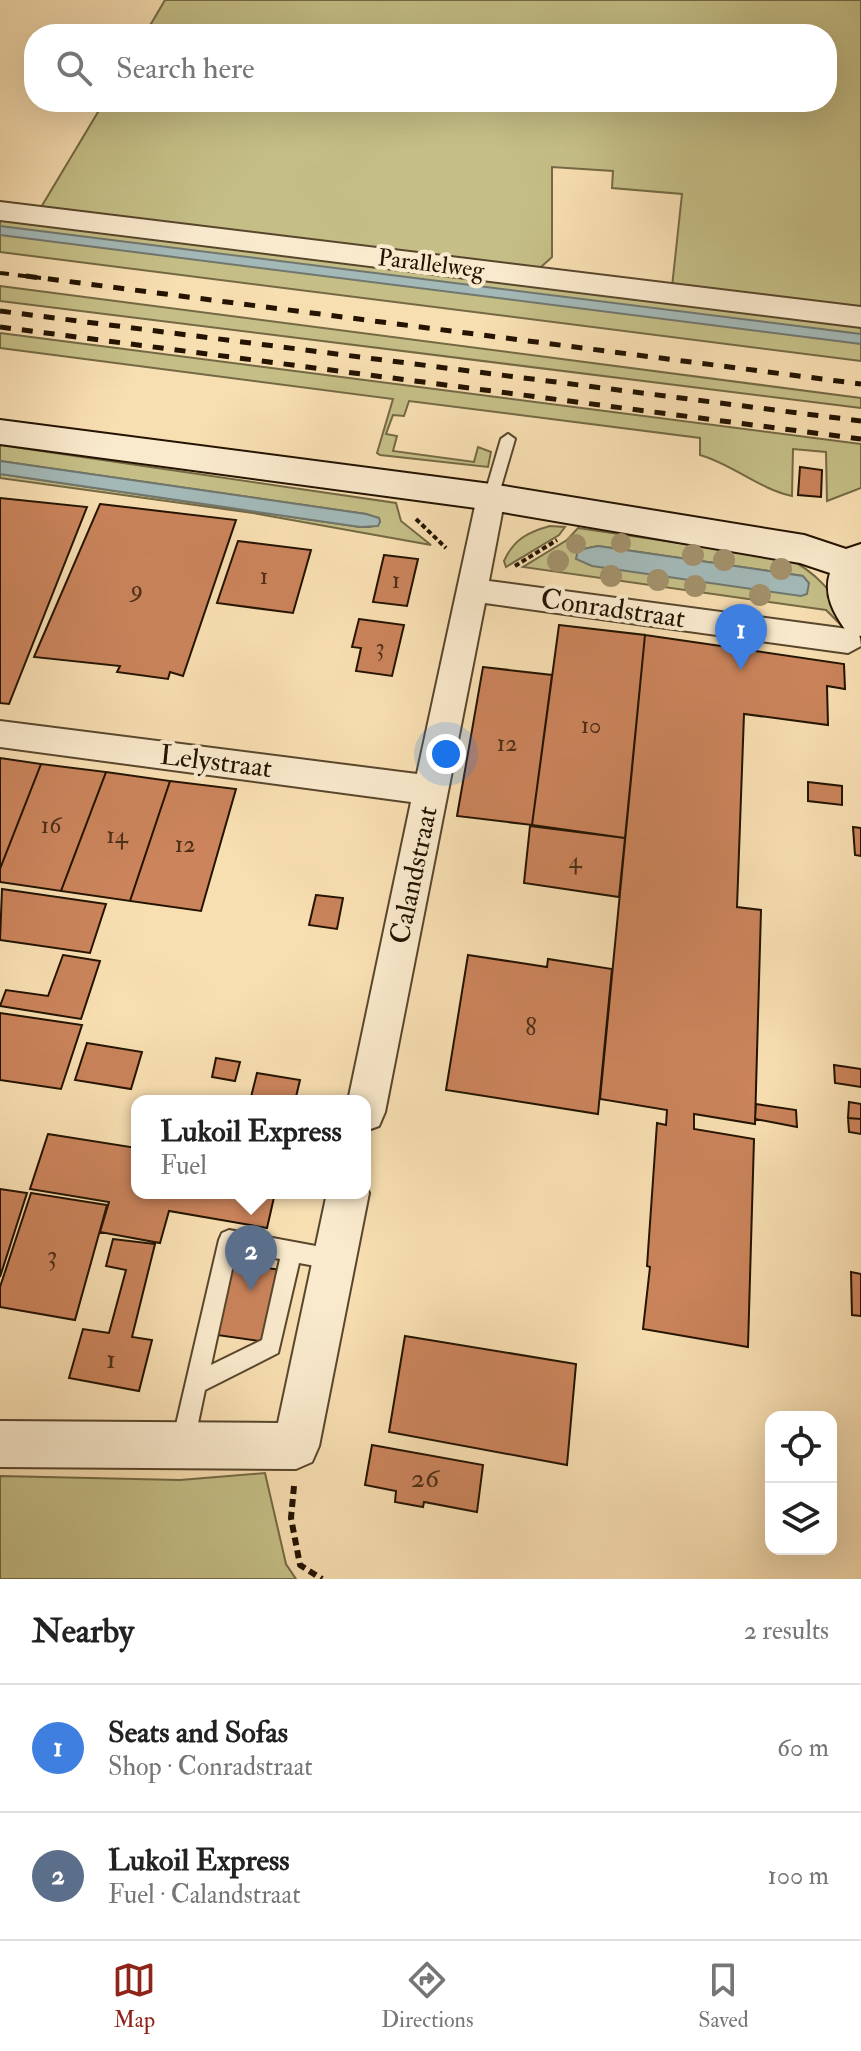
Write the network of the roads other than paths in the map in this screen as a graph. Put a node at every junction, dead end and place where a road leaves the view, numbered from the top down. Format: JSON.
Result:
{"nodes":[{"id":1,"x":0,"y":211,"type":"edge"},
{"id":2,"x":861,"y":317,"type":"edge"},
{"id":3,"x":0,"y":432,"type":"edge"},
{"id":4,"x":508,"y":439,"type":"dead end"},
{"id":5,"x":491,"y":497,"type":"junction"},
{"id":6,"x":857,"y":562,"type":"edge"},
{"id":7,"x":473,"y":590,"type":"junction"},
{"id":8,"x":855,"y":631,"type":"edge"},
{"id":9,"x":0,"y":734,"type":"edge"},
{"id":10,"x":432,"y":790,"type":"junction"},
{"id":11,"x":369,"y":1095,"type":"edge"},
{"id":12,"x":347,"y":1199,"type":"edge"},
{"id":13,"x":291,"y":1252,"type":"junction"},
{"id":14,"x":334,"y":1260,"type":"junction"},
{"id":15,"x":196,"y":1384,"type":"junction"},
{"id":16,"x":0,"y":1444,"type":"edge"},
{"id":17,"x":182,"y":1447,"type":"junction"}],
"edges":[{"from":1,"to":2,"type":"street","name":"Parallelweg"},
{"from":3,"to":5,"type":"main road"},
{"from":4,"to":5,"type":"lane"},
{"from":5,"to":6,"type":"main road"},
{"from":5,"to":7,"type":"street","name":"Calandstraat"},
{"from":6,"to":8,"type":"main road"},
{"from":7,"to":8,"type":"street","name":"Conradstraat"},
{"from":7,"to":10,"type":"street","name":"Calandstraat"},
{"from":9,"to":10,"type":"street","name":"Lelystraat"},
{"from":10,"to":11,"type":"street","name":"Calandstraat"},
{"from":12,"to":14,"type":"street"},
{"from":13,"to":14,"type":"lane"},
{"from":13,"to":15,"type":"lane"},
{"from":13,"to":15,"type":"lane"},
{"from":14,"to":17,"type":"street"},
{"from":15,"to":17,"type":"lane"},
{"from":16,"to":17,"type":"street"}]}
